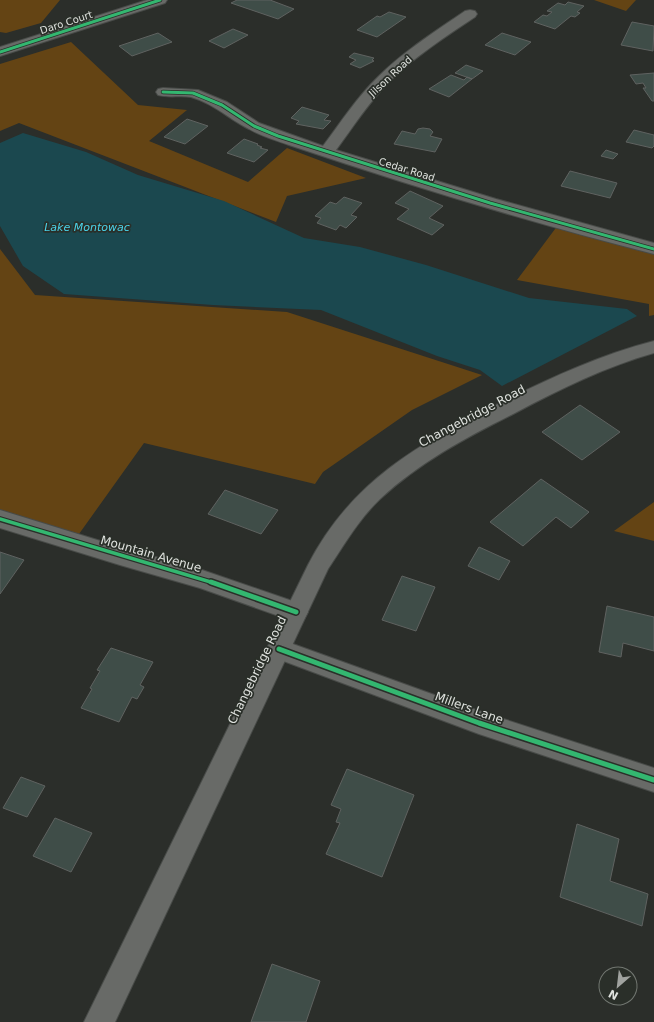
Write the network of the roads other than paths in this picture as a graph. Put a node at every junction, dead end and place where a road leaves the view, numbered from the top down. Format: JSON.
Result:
{"nodes":[{"id":1,"x":160,"y":0,"type":"edge"},
{"id":2,"x":470,"y":14,"type":"dead end"},
{"id":3,"x":0,"y":52,"type":"edge"},
{"id":4,"x":163,"y":92,"type":"dead end"},
{"id":5,"x":326,"y":152,"type":"junction"},
{"id":6,"x":654,"y":249,"type":"edge"},
{"id":7,"x":654,"y":347,"type":"edge"},
{"id":8,"x":0,"y":519,"type":"edge"},
{"id":9,"x":296,"y":612,"type":"junction"},
{"id":10,"x":279,"y":649,"type":"junction"},
{"id":11,"x":654,"y":780,"type":"edge"},
{"id":12,"x":99,"y":1022,"type":"edge"}],
"edges":[{"from":1,"to":3,"type":"street","name":"Daro Court"},
{"from":2,"to":5,"type":"street","name":"Jilson Road"},
{"from":4,"to":5,"type":"street","name":"Cedar Road"},
{"from":5,"to":6,"type":"street","name":"Cedar Road"},
{"from":7,"to":9,"type":"street","name":"Changebridge Road"},
{"from":8,"to":9,"type":"street","name":"Mountain Avenue"},
{"from":9,"to":10,"type":"street","name":"Changebridge Road"},
{"from":10,"to":11,"type":"street","name":"Millers Lane"},
{"from":10,"to":12,"type":"street","name":"Changebridge Road"}]}
